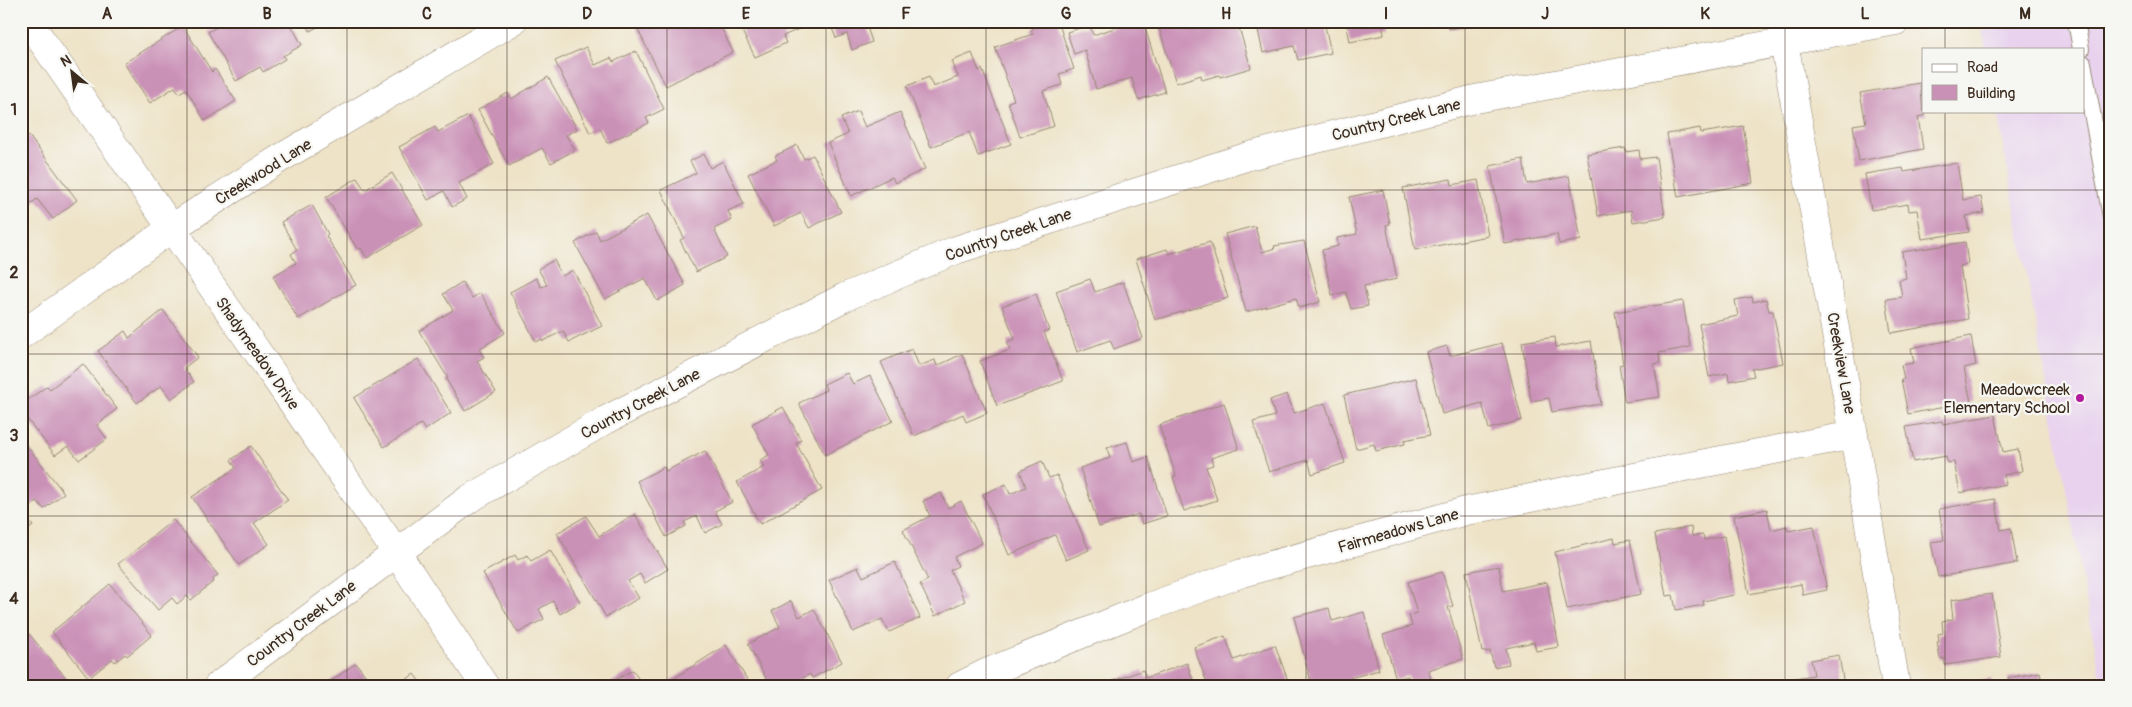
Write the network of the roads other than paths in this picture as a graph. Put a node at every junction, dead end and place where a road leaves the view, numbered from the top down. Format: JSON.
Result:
{"nodes":[{"id":1,"x":28,"y":21,"type":"edge"},
{"id":2,"x":513,"y":21,"type":"edge"},
{"id":3,"x":1896,"y":21,"type":"edge"},
{"id":4,"x":2076,"y":21,"type":"edge"},
{"id":5,"x":1784,"y":42,"type":"junction"},
{"id":6,"x":2081,"y":48,"type":"edge"},
{"id":7,"x":2084,"y":68,"type":"edge"},
{"id":8,"x":2111,"y":217,"type":"edge"},
{"id":9,"x":172,"y":228,"type":"junction"},
{"id":10,"x":21,"y":334,"type":"edge"},
{"id":11,"x":1854,"y":435,"type":"junction"},
{"id":12,"x":396,"y":552,"type":"junction"},
{"id":13,"x":218,"y":686,"type":"edge"},
{"id":14,"x":485,"y":686,"type":"edge"},
{"id":15,"x":960,"y":686,"type":"edge"},
{"id":16,"x":1896,"y":686,"type":"edge"}],
"edges":[{"from":1,"to":9,"type":"street","name":"Shadymeadow Drive"},
{"from":2,"to":9,"type":"street","name":"Creekwood Lane"},
{"from":3,"to":5,"type":"street","name":"Country Creek Lane"},
{"from":4,"to":6,"type":"lane"},
{"from":5,"to":11,"type":"street","name":"Creekview Lane"},
{"from":5,"to":12,"type":"street","name":"Country Creek Lane"},
{"from":7,"to":8,"type":"lane"},
{"from":9,"to":10,"type":"street","name":"Creekwood Lane"},
{"from":9,"to":12,"type":"street","name":"Shadymeadow Drive"},
{"from":11,"to":15,"type":"street","name":"Fairmeadows Lane"},
{"from":11,"to":16,"type":"street","name":"Creekview Lane"},
{"from":12,"to":13,"type":"street","name":"Country Creek Lane"},
{"from":12,"to":14,"type":"street","name":"Shadymeadow Drive"}]}
